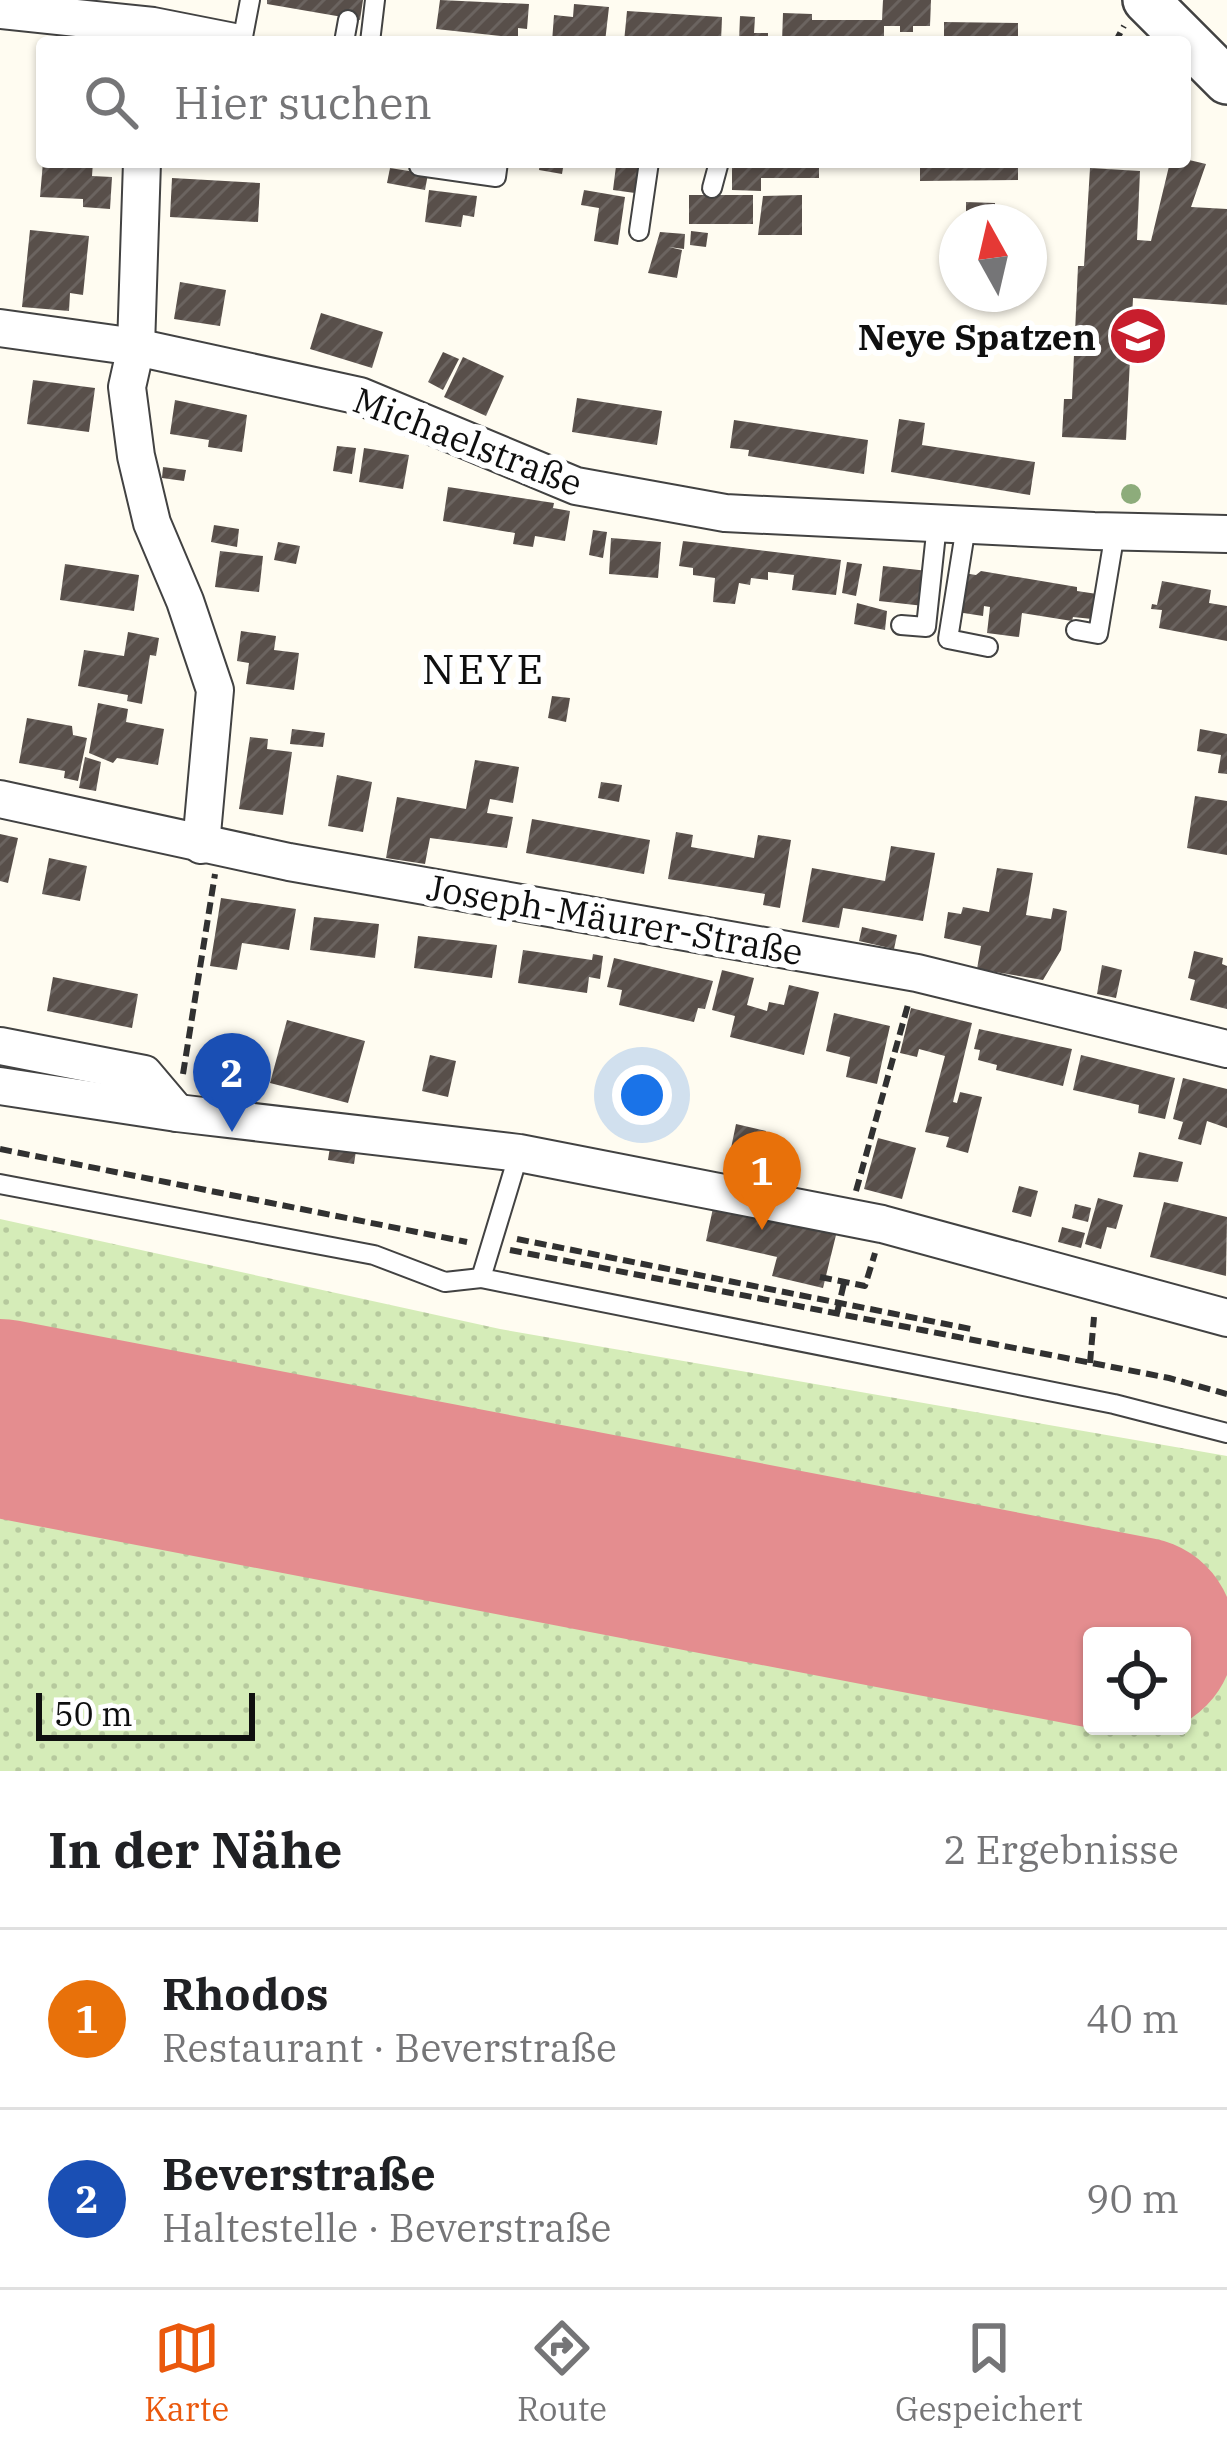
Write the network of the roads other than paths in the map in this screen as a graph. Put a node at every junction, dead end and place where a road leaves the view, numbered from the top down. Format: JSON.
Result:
{"nodes":[{"id":1,"x":250,"y":0,"type":"edge"},
{"id":2,"x":375,"y":0,"type":"edge"},
{"id":3,"x":0,"y":10,"type":"edge"},
{"id":4,"x":347,"y":20,"type":"dead end"},
{"id":5,"x":152,"y":34,"type":"edge"},
{"id":6,"x":240,"y":36,"type":"edge"},
{"id":7,"x":345,"y":36,"type":"edge"},
{"id":8,"x":371,"y":36,"type":"edge"},
{"id":9,"x":1191,"y":52,"type":"edge"},
{"id":10,"x":1227,"y":81,"type":"edge"},
{"id":11,"x":142,"y":168,"type":"edge"},
{"id":12,"x":433,"y":168,"type":"edge"},
{"id":13,"x":497,"y":168,"type":"edge"},
{"id":14,"x":648,"y":168,"type":"edge"},
{"id":15,"x":717,"y":168,"type":"edge"},
{"id":16,"x":712,"y":188,"type":"dead end"},
{"id":17,"x":639,"y":231,"type":"dead end"},
{"id":18,"x":0,"y":328,"type":"edge"},
{"id":19,"x":136,"y":347,"type":"junction"},
{"id":20,"x":951,"y":525,"type":"junction"},
{"id":21,"x":1115,"y":532,"type":"junction"},
{"id":22,"x":1227,"y":534,"type":"edge"},
{"id":23,"x":901,"y":625,"type":"dead end"},
{"id":24,"x":1076,"y":630,"type":"dead end"},
{"id":25,"x":988,"y":646,"type":"dead end"},
{"id":26,"x":0,"y":799,"type":"edge"},
{"id":27,"x":210,"y":847,"type":"junction"},
{"id":28,"x":0,"y":1046,"type":"edge"},
{"id":29,"x":1227,"y":1049,"type":"edge"},
{"id":30,"x":0,"y":1086,"type":"edge"},
{"id":31,"x":177,"y":1113,"type":"junction"},
{"id":32,"x":520,"y":1153,"type":"junction"},
{"id":33,"x":0,"y":1184,"type":"edge"},
{"id":34,"x":481,"y":1278,"type":"junction"},
{"id":35,"x":1227,"y":1318,"type":"edge"},
{"id":36,"x":1227,"y":1433,"type":"edge"}],
"edges":[{"from":1,"to":6,"type":"lane"},
{"from":2,"to":8,"type":"lane"},
{"from":3,"to":5,"type":"street"},
{"from":4,"to":7,"type":"lane"},
{"from":9,"to":10,"type":"street"},
{"from":11,"to":19,"type":"street"},
{"from":12,"to":13,"type":"lane"},
{"from":14,"to":17,"type":"lane"},
{"from":15,"to":16,"type":"lane"},
{"from":18,"to":19,"type":"street","name":"Michaelstraße"},
{"from":19,"to":20,"type":"street","name":"Michaelstraße"},
{"from":19,"to":27,"type":"street"},
{"from":20,"to":21,"type":"street","name":"Michaelstraße"},
{"from":20,"to":23,"type":"lane"},
{"from":20,"to":25,"type":"lane"},
{"from":21,"to":22,"type":"street","name":"Michaelstraße"},
{"from":21,"to":24,"type":"lane"},
{"from":26,"to":27,"type":"street","name":"Joseph-Mäurer-Straße"},
{"from":27,"to":29,"type":"street","name":"Joseph-Mäurer-Straße"},
{"from":28,"to":31,"type":"street"},
{"from":30,"to":31,"type":"street"},
{"from":31,"to":32,"type":"street"},
{"from":32,"to":34,"type":"lane"},
{"from":32,"to":35,"type":"street"},
{"from":33,"to":34,"type":"lane"},
{"from":34,"to":36,"type":"lane"}]}
